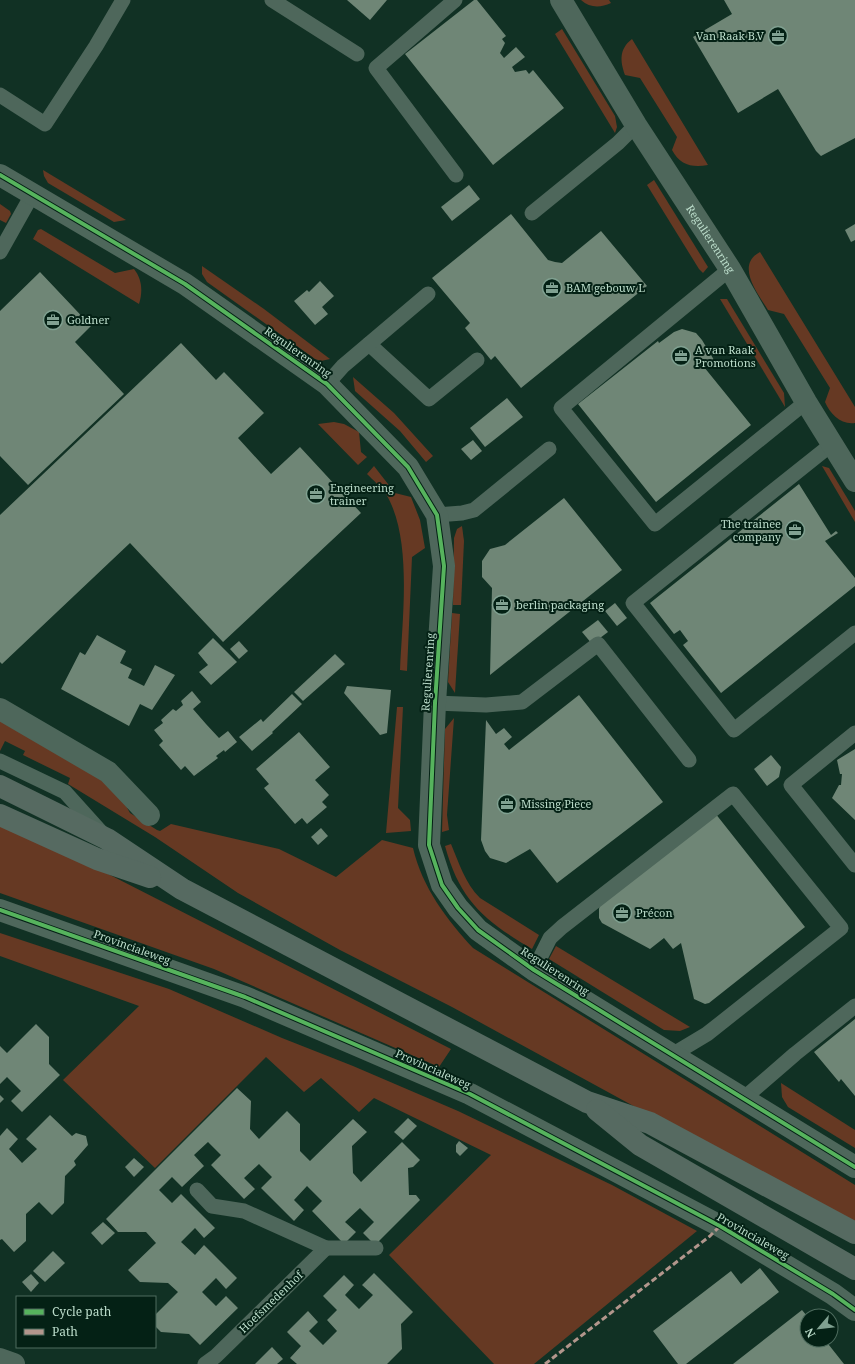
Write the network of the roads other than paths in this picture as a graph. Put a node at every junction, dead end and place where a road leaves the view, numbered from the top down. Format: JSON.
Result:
{"nodes":[{"id":1,"x":123,"y":0,"type":"edge"},
{"id":2,"x":272,"y":0,"type":"edge"},
{"id":3,"x":455,"y":0,"type":"edge"},
{"id":4,"x":561,"y":0,"type":"edge"},
{"id":5,"x":357,"y":54,"type":"dead end"},
{"id":6,"x":0,"y":95,"type":"edge"},
{"id":7,"x":636,"y":125,"type":"junction"},
{"id":8,"x":0,"y":175,"type":"edge"},
{"id":9,"x":456,"y":175,"type":"dead end"},
{"id":10,"x":32,"y":195,"type":"junction"},
{"id":11,"x":532,"y":213,"type":"dead end"},
{"id":12,"x":0,"y":252,"type":"edge"},
{"id":13,"x":730,"y":269,"type":"junction"},
{"id":14,"x":428,"y":294,"type":"dead end"},
{"id":15,"x":369,"y":344,"type":"junction"},
{"id":16,"x":477,"y":360,"type":"dead end"},
{"id":17,"x":327,"y":384,"type":"junction"},
{"id":18,"x":806,"y":402,"type":"junction"},
{"id":19,"x":832,"y":444,"type":"junction"},
{"id":20,"x":549,"y":450,"type":"dead end"},
{"id":21,"x":855,"y":481,"type":"edge"},
{"id":22,"x":437,"y":515,"type":"junction"},
{"id":23,"x":855,"y":633,"type":"edge"},
{"id":24,"x":435,"y":703,"type":"junction"},
{"id":25,"x":0,"y":709,"type":"edge"},
{"id":26,"x":855,"y":733,"type":"edge"},
{"id":27,"x":689,"y":760,"type":"dead end"},
{"id":28,"x":0,"y":761,"type":"edge"},
{"id":29,"x":0,"y":786,"type":"edge"},
{"id":30,"x":0,"y":815,"type":"edge"},
{"id":31,"x":149,"y":815,"type":"dead end"},
{"id":32,"x":107,"y":839,"type":"junction"},
{"id":33,"x":855,"y":865,"type":"edge"},
{"id":34,"x":182,"y":888,"type":"junction"},
{"id":35,"x":0,"y":910,"type":"edge"},
{"id":36,"x":534,"y":970,"type":"junction"},
{"id":37,"x":855,"y":1006,"type":"edge"},
{"id":38,"x":672,"y":1055,"type":"junction"},
{"id":39,"x":743,"y":1099,"type":"junction"},
{"id":40,"x":587,"y":1102,"type":"junction"},
{"id":41,"x":855,"y":1167,"type":"edge"},
{"id":42,"x":197,"y":1190,"type":"dead end"},
{"id":43,"x":855,"y":1233,"type":"edge"},
{"id":44,"x":326,"y":1248,"type":"junction"},
{"id":45,"x":376,"y":1248,"type":"dead end"},
{"id":46,"x":855,"y":1269,"type":"edge"},
{"id":47,"x":855,"y":1310,"type":"edge"},
{"id":48,"x":0,"y":1359,"type":"edge"},
{"id":49,"x":215,"y":1361,"type":"edge"},
{"id":50,"x":14,"y":1364,"type":"edge"}],
"edges":[{"from":1,"to":6,"type":"lane"},
{"from":2,"to":5,"type":"lane"},
{"from":3,"to":9,"type":"lane"},
{"from":4,"to":7,"type":"street","name":"Regulierenring"},
{"from":7,"to":11,"type":"lane"},
{"from":7,"to":13,"type":"street","name":"Regulierenring"},
{"from":8,"to":10,"type":"street","name":"Regulierenring"},
{"from":10,"to":12,"type":"lane"},
{"from":10,"to":17,"type":"street","name":"Regulierenring"},
{"from":13,"to":18,"type":"street","name":"Regulierenring"},
{"from":13,"to":18,"type":"lane"},
{"from":14,"to":15,"type":"lane"},
{"from":15,"to":16,"type":"lane"},
{"from":15,"to":17,"type":"lane"},
{"from":17,"to":22,"type":"street","name":"Regulierenring"},
{"from":18,"to":19,"type":"street","name":"Regulierenring"},
{"from":19,"to":21,"type":"street","name":"Regulierenring"},
{"from":19,"to":23,"type":"lane"},
{"from":20,"to":22,"type":"lane"},
{"from":22,"to":24,"type":"street","name":"Regulierenring"},
{"from":24,"to":27,"type":"lane"},
{"from":24,"to":36,"type":"street","name":"Regulierenring"},
{"from":25,"to":31,"type":"street"},
{"from":26,"to":33,"type":"lane"},
{"from":28,"to":32,"type":"lane"},
{"from":29,"to":32,"type":"street","name":"Provincialeweg"},
{"from":30,"to":34,"type":"street","name":"Provincialeweg"},
{"from":32,"to":34,"type":"street","name":"Provincialeweg"},
{"from":34,"to":40,"type":"street","name":"Provincialeweg"},
{"from":35,"to":47,"type":"street","name":"Provincialeweg"},
{"from":36,"to":38,"type":"street","name":"Regulierenring"},
{"from":36,"to":38,"type":"lane"},
{"from":37,"to":39,"type":"lane"},
{"from":38,"to":39,"type":"street","name":"Regulierenring"},
{"from":39,"to":41,"type":"street","name":"Regulierenring"},
{"from":40,"to":43,"type":"street","name":"Provincialeweg"},
{"from":40,"to":46,"type":"street","name":"Provincialeweg"},
{"from":42,"to":44,"type":"lane"},
{"from":44,"to":45,"type":"lane"},
{"from":44,"to":49,"type":"lane","name":"Hoefsmedenhof"},
{"from":48,"to":50,"type":"street"}]}
